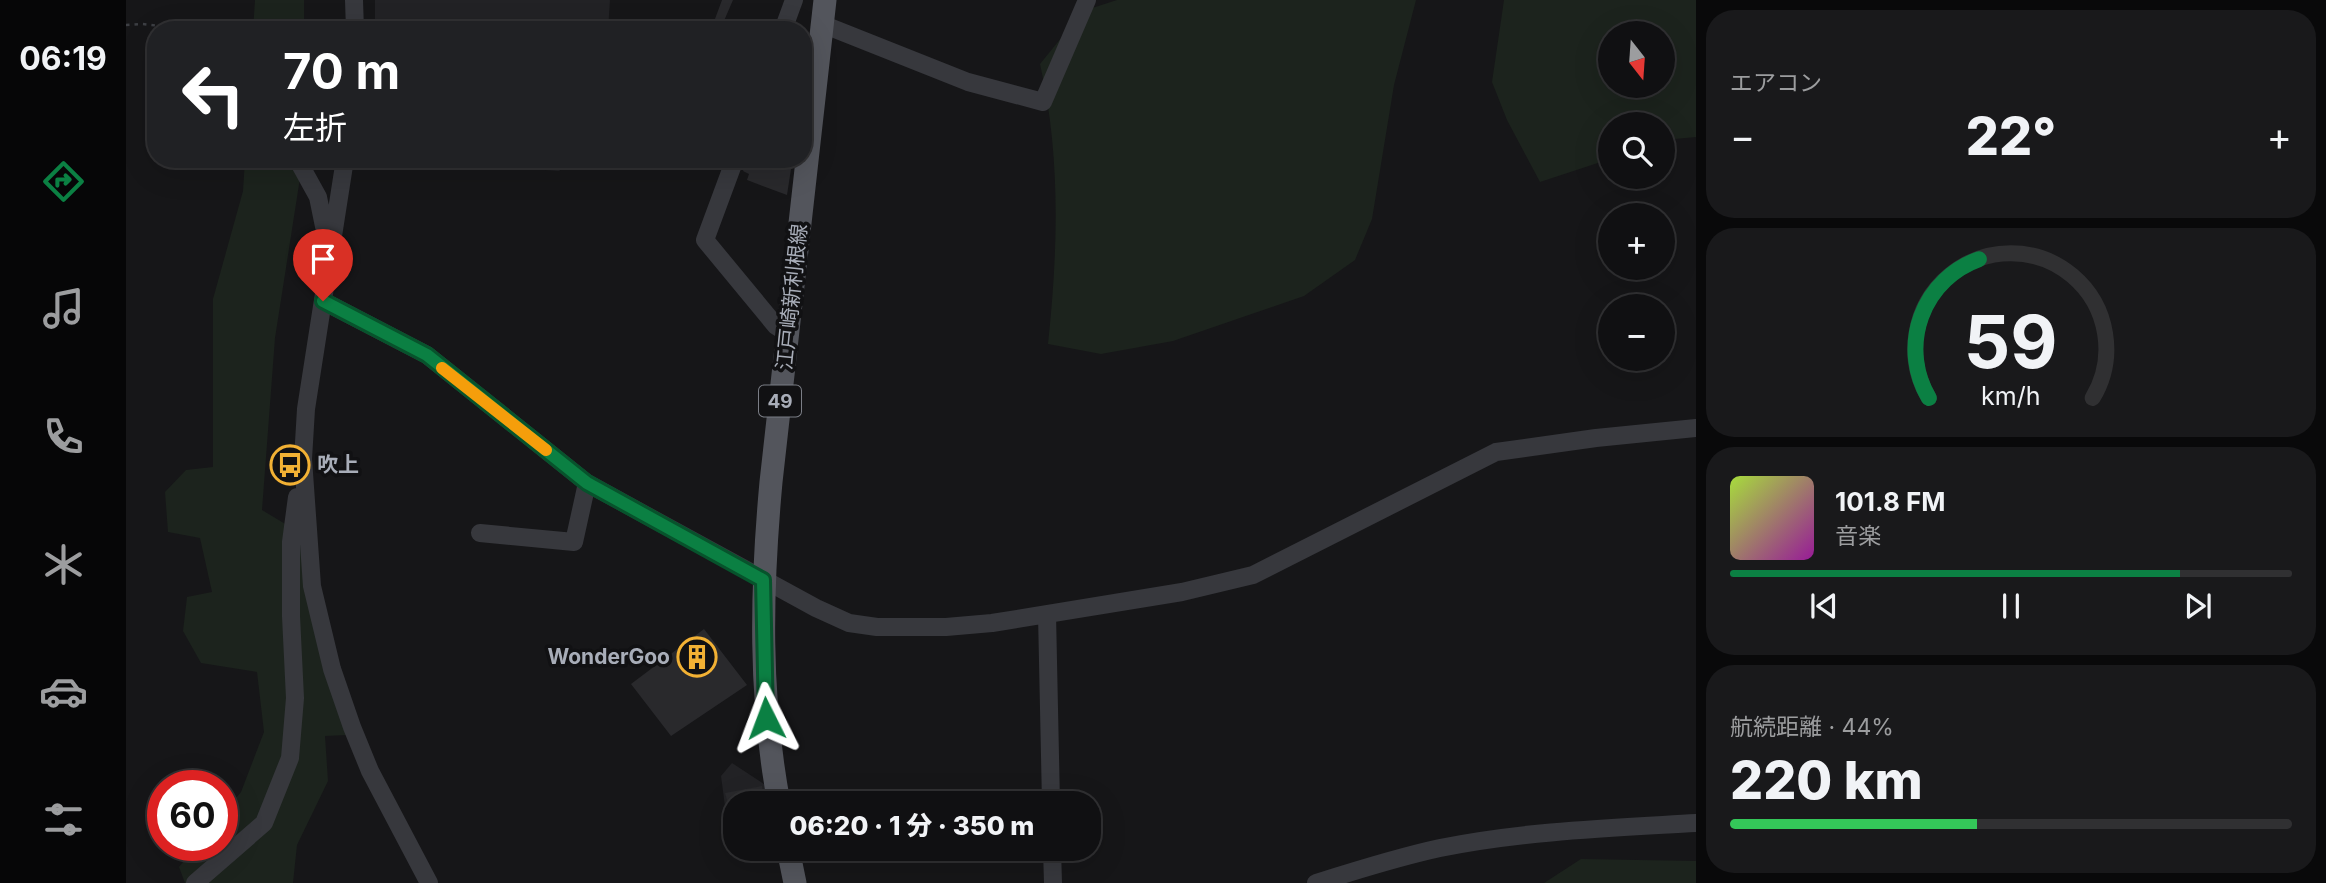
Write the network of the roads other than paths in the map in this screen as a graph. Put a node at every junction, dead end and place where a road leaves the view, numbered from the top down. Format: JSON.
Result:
{"nodes":[{"id":1,"x":354,"y":0,"type":"edge"},
{"id":2,"x":794,"y":0,"type":"edge"},
{"id":3,"x":825,"y":0,"type":"edge"},
{"id":4,"x":1087,"y":0,"type":"edge"},
{"id":5,"x":355,"y":21,"type":"edge"},
{"id":6,"x":786,"y":21,"type":"edge"},
{"id":7,"x":822,"y":24,"type":"junction"},
{"id":8,"x":812,"y":115,"type":"edge"},
{"id":9,"x":302,"y":168,"type":"edge"},
{"id":10,"x":344,"y":168,"type":"edge"},
{"id":11,"x":732,"y":168,"type":"edge"},
{"id":12,"x":806,"y":168,"type":"edge"},
{"id":13,"x":330,"y":260,"type":"junction"},
{"id":14,"x":323,"y":301,"type":"junction"},
{"id":15,"x":788,"y":333,"type":"junction"},
{"id":16,"x":1696,"y":428,"type":"edge"},
{"id":17,"x":303,"y":459,"type":"junction"},
{"id":18,"x":587,"y":483,"type":"junction"},
{"id":19,"x":480,"y":533,"type":"dead end"},
{"id":20,"x":763,"y":580,"type":"junction"},
{"id":21,"x":1047,"y":614,"type":"junction"},
{"id":22,"x":777,"y":791,"type":"edge"},
{"id":23,"x":1051,"y":791,"type":"edge"},
{"id":24,"x":1696,"y":823,"type":"edge"},
{"id":25,"x":790,"y":861,"type":"edge"},
{"id":26,"x":1052,"y":861,"type":"edge"},
{"id":27,"x":195,"y":883,"type":"edge"},
{"id":28,"x":429,"y":883,"type":"edge"},
{"id":29,"x":795,"y":883,"type":"edge"},
{"id":30,"x":1053,"y":883,"type":"edge"},
{"id":31,"x":1316,"y":883,"type":"edge"}],
"edges":[{"from":1,"to":5,"type":"street"},
{"from":2,"to":6,"type":"street"},
{"from":3,"to":7,"type":"main road","name":"江戸崎新利根線","number":"49"},
{"from":4,"to":7,"type":"street"},
{"from":7,"to":8,"type":"main road","name":"江戸崎新利根線","number":"49"},
{"from":9,"to":13,"type":"street"},
{"from":10,"to":13,"type":"street"},
{"from":11,"to":15,"type":"street"},
{"from":12,"to":15,"type":"main road","name":"江戸崎新利根線","number":"49"},
{"from":13,"to":14,"type":"street"},
{"from":14,"to":17,"type":"street"},
{"from":14,"to":18,"type":"street"},
{"from":15,"to":20,"type":"main road","name":"江戸崎新利根線","number":"49"},
{"from":16,"to":21,"type":"street"},
{"from":17,"to":27,"type":"street"},
{"from":17,"to":28,"type":"street"},
{"from":18,"to":19,"type":"street"},
{"from":18,"to":20,"type":"street"},
{"from":20,"to":21,"type":"street"},
{"from":20,"to":22,"type":"main road","name":"江戸崎新利根線","number":"49"},
{"from":21,"to":23,"type":"street"},
{"from":24,"to":31,"type":"street"},
{"from":25,"to":29,"type":"main road"},
{"from":26,"to":30,"type":"street"}]}
